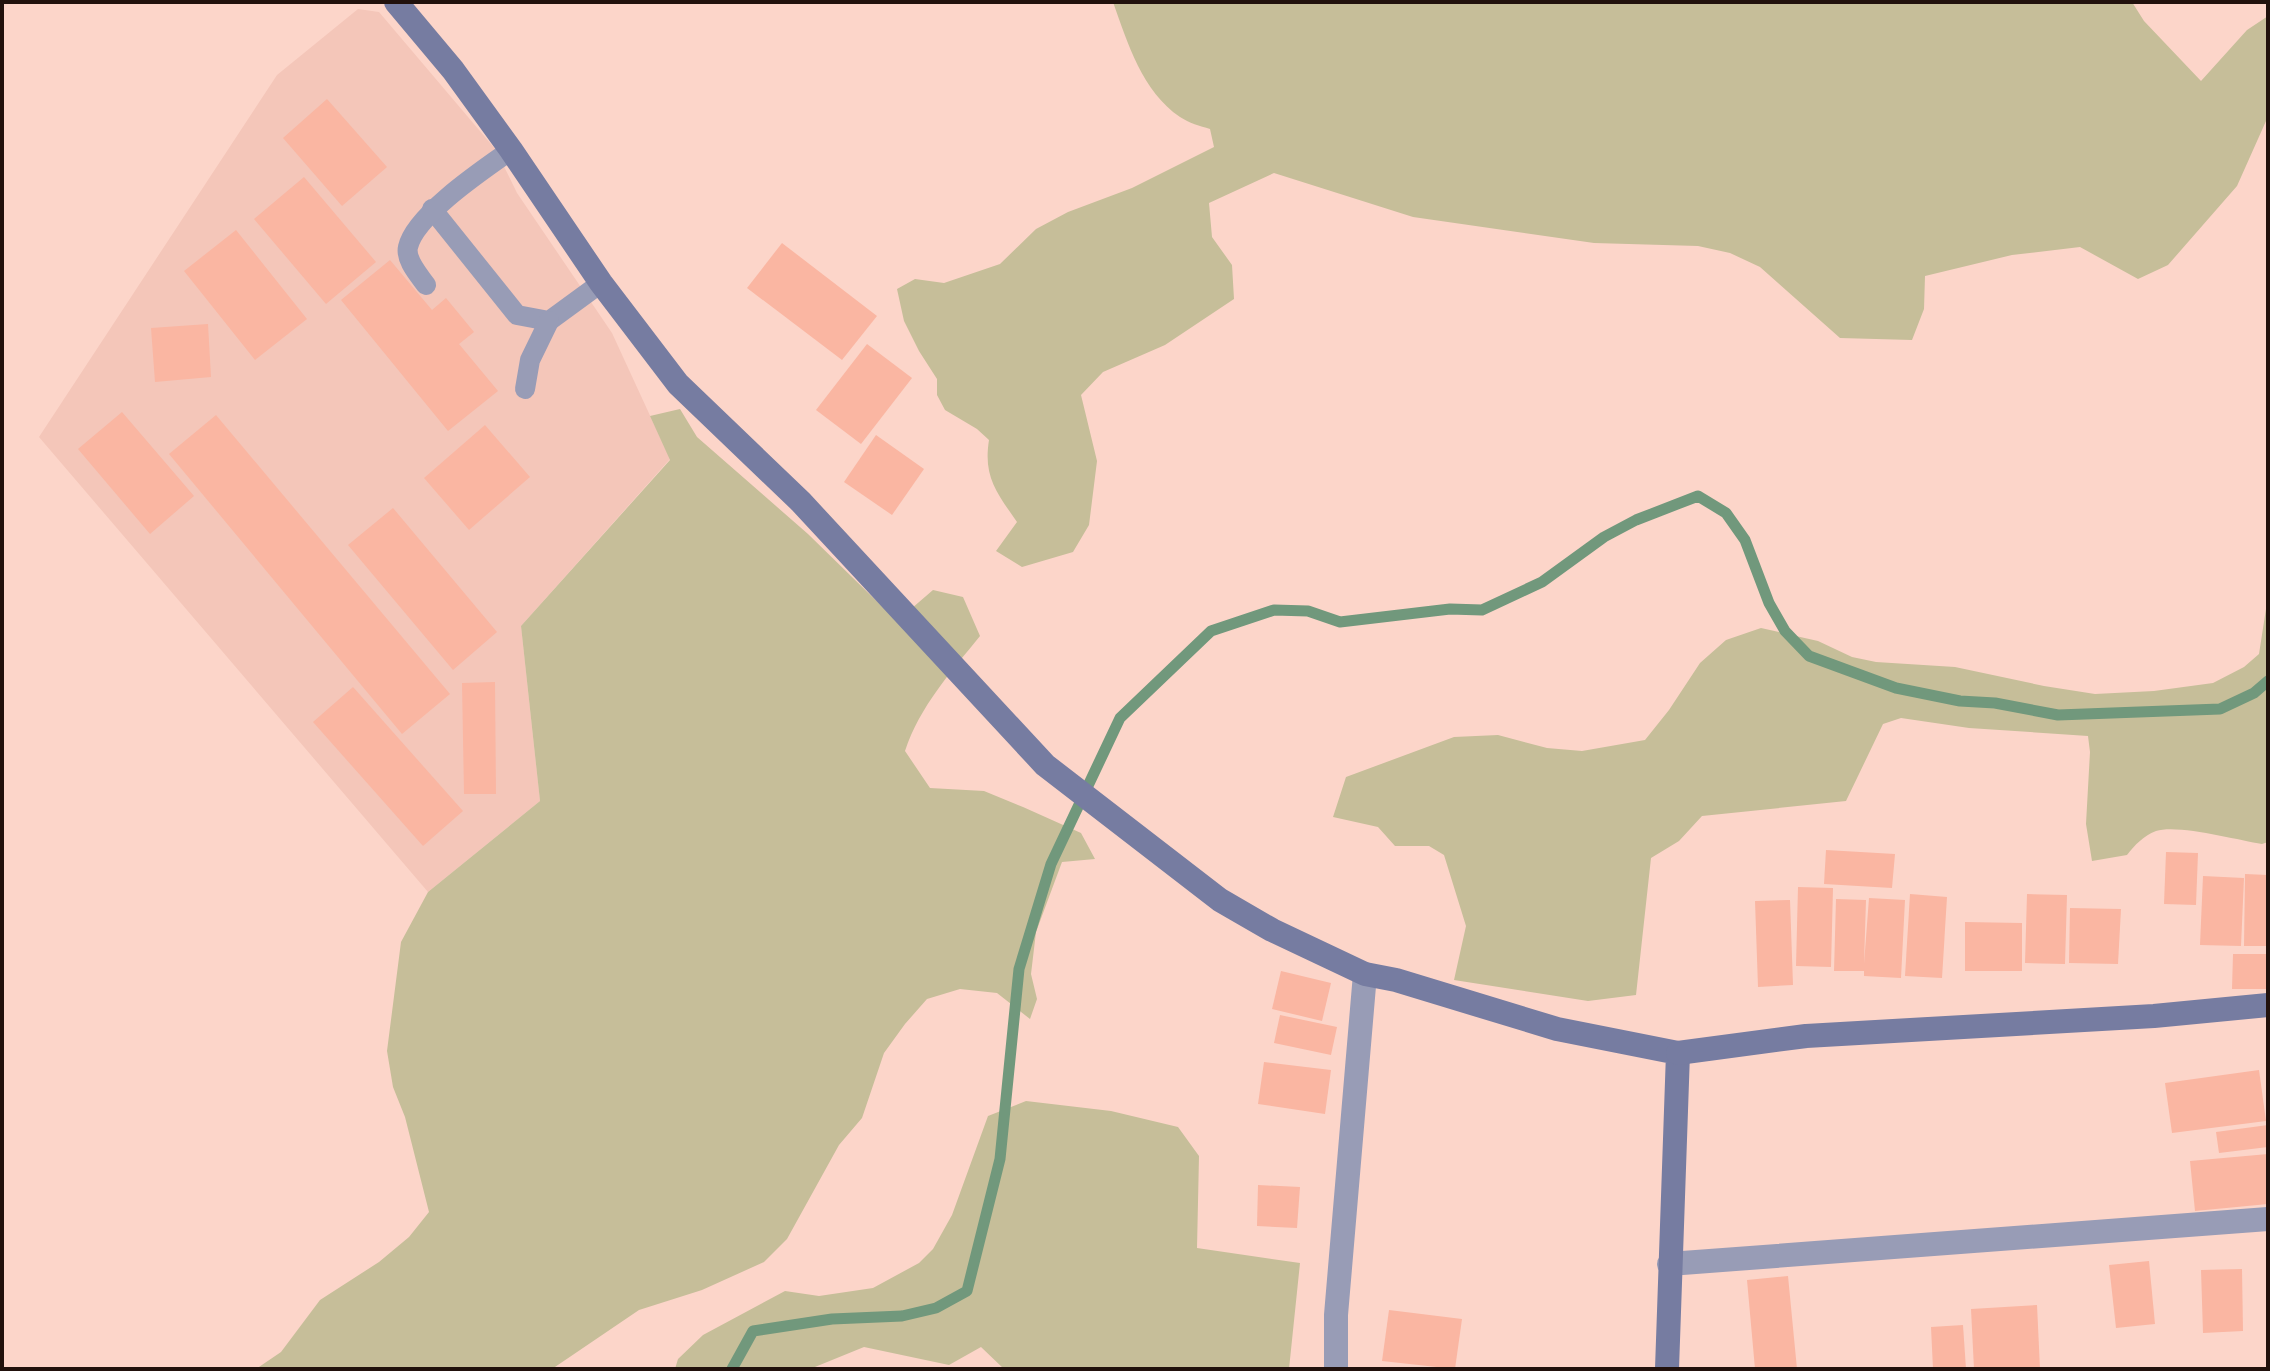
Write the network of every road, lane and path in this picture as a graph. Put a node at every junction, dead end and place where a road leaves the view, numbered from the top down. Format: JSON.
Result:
{"nodes":[{"id":1,"x":396,"y":2,"type":"edge"},
{"id":2,"x":511,"y":150,"type":"junction"},
{"id":3,"x":432,"y":209,"type":"junction"},
{"id":4,"x":601,"y":283,"type":"junction"},
{"id":5,"x":426,"y":285,"type":"dead end"},
{"id":6,"x":549,"y":321,"type":"junction"},
{"id":7,"x":525,"y":389,"type":"dead end"},
{"id":8,"x":1365,"y":974,"type":"junction"},
{"id":9,"x":2268,"y":1005,"type":"edge"},
{"id":10,"x":1678,"y":1053,"type":"junction"},
{"id":11,"x":2268,"y":1219,"type":"edge"},
{"id":12,"x":1669,"y":1264,"type":"junction"},
{"id":13,"x":1336,"y":1369,"type":"edge"},
{"id":14,"x":1667,"y":1369,"type":"edge"}],
"edges":[{"from":1,"to":2,"type":"main road"},
{"from":2,"to":3,"type":"lane"},
{"from":2,"to":4,"type":"main road"},
{"from":3,"to":5,"type":"lane"},
{"from":3,"to":6,"type":"lane"},
{"from":4,"to":6,"type":"lane"},
{"from":4,"to":8,"type":"main road"},
{"from":6,"to":7,"type":"lane"},
{"from":8,"to":10,"type":"main road"},
{"from":8,"to":13,"type":"street"},
{"from":9,"to":10,"type":"main road"},
{"from":10,"to":12,"type":"main road"},
{"from":11,"to":12,"type":"street"},
{"from":12,"to":14,"type":"main road"}]}
